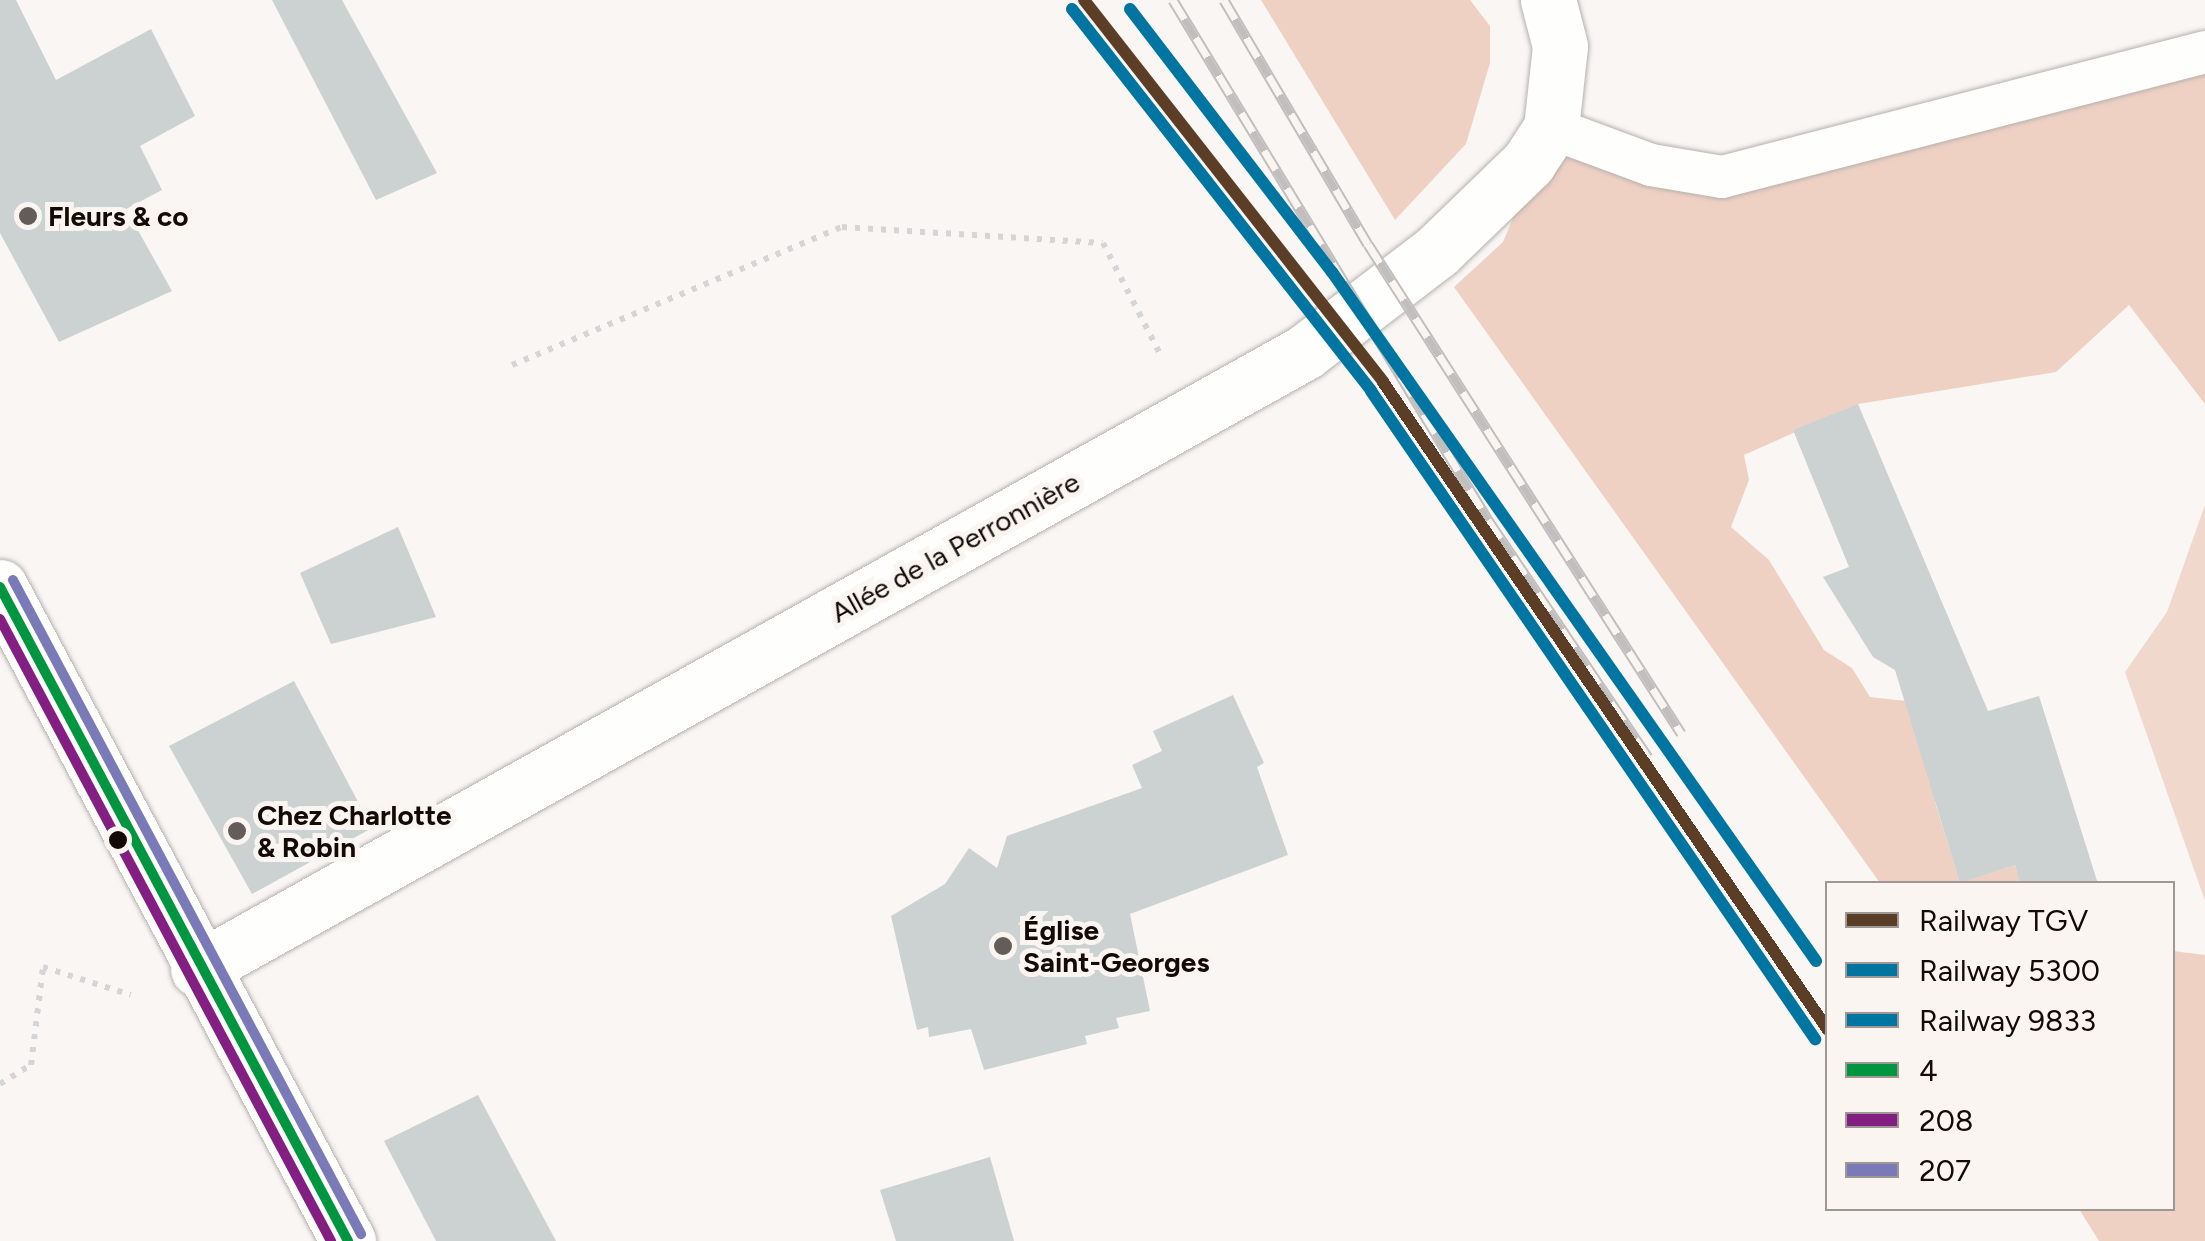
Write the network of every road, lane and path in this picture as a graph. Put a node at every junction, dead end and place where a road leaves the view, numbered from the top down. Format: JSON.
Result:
{"nodes":[{"id":1,"x":1548,"y":0,"type":"edge"},
{"id":2,"x":2205,"y":52,"type":"edge"},
{"id":3,"x":1552,"y":128,"type":"junction"},
{"id":4,"x":512,"y":365,"type":"dead end"},
{"id":5,"x":1192,"y":415,"type":"junction"},
{"id":6,"x":0,"y":587,"type":"edge"},
{"id":7,"x":198,"y":968,"type":"junction"},
{"id":8,"x":230,"y":1027,"type":"junction"},
{"id":9,"x":0,"y":1084,"type":"edge"},
{"id":10,"x":348,"y":1241,"type":"edge"}],
"edges":[{"from":1,"to":3,"type":"street"},
{"from":2,"to":3,"type":"lane"},
{"from":3,"to":5,"type":"street","name":"Allée de la Perronnière"},
{"from":4,"to":5,"type":"path"},
{"from":5,"to":7,"type":"street","name":"Allée de la Perronnière"},
{"from":6,"to":7,"type":"street"},
{"from":7,"to":8,"type":"street"},
{"from":8,"to":9,"type":"path"},
{"from":8,"to":10,"type":"street"}]}
